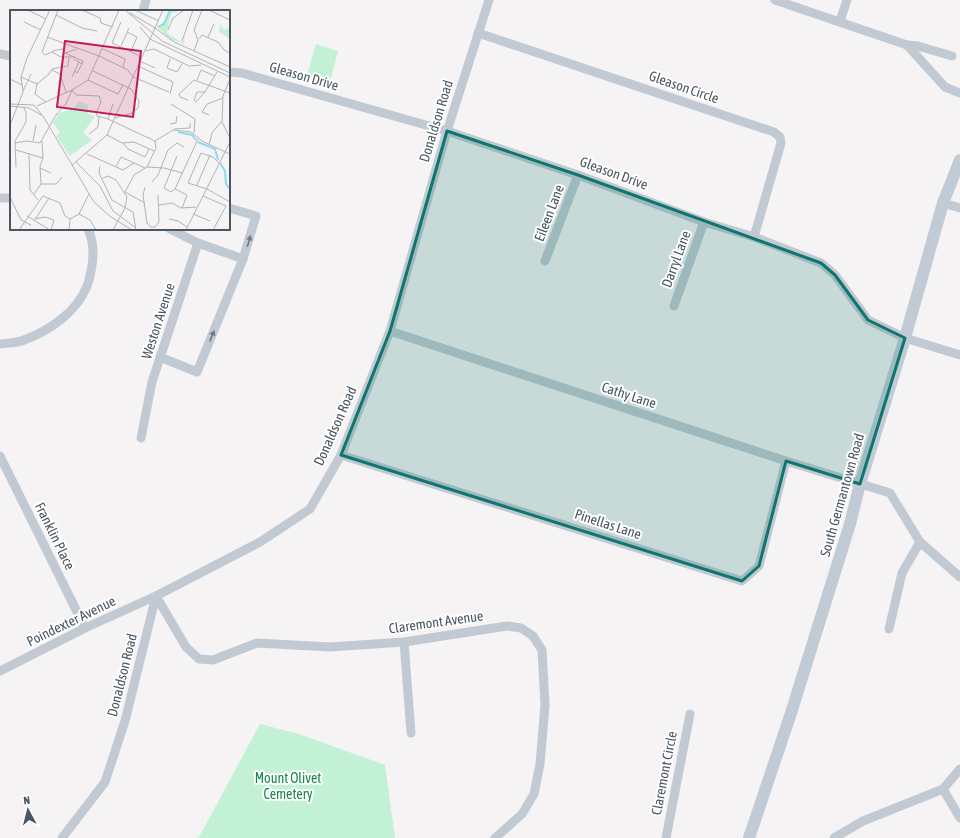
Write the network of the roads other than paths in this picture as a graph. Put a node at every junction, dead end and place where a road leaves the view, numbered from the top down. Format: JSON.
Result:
{"nodes":[{"id":1,"x":146,"y":0,"type":"edge"},
{"id":2,"x":489,"y":0,"type":"edge"},
{"id":3,"x":775,"y":0,"type":"edge"},
{"id":4,"x":847,"y":0,"type":"edge"},
{"id":5,"x":143,"y":10,"type":"edge"},
{"id":6,"x":840,"y":21,"type":"junction"},
{"id":7,"x":478,"y":33,"type":"junction"},
{"id":8,"x":907,"y":45,"type":"junction"},
{"id":9,"x":952,"y":56,"type":"dead end"},
{"id":10,"x":230,"y":72,"type":"edge"},
{"id":11,"x":960,"y":93,"type":"edge"},
{"id":12,"x":447,"y":131,"type":"junction"},
{"id":13,"x":960,"y":160,"type":"edge"},
{"id":14,"x":578,"y":175,"type":"junction"},
{"id":15,"x":944,"y":203,"type":"junction"},
{"id":16,"x":230,"y":208,"type":"edge"},
{"id":17,"x":960,"y":208,"type":"edge"},
{"id":18,"x":704,"y":222,"type":"junction"},
{"id":19,"x":88,"y":230,"type":"edge"},
{"id":20,"x":172,"y":230,"type":"edge"},
{"id":21,"x":754,"y":237,"type":"junction"},
{"id":22,"x":198,"y":243,"type":"junction"},
{"id":23,"x":243,"y":259,"type":"junction"},
{"id":24,"x":545,"y":261,"type":"dead end"},
{"id":25,"x":674,"y":306,"type":"dead end"},
{"id":26,"x":390,"y":331,"type":"junction"},
{"id":27,"x":905,"y":338,"type":"junction"},
{"id":28,"x":0,"y":344,"type":"edge"},
{"id":29,"x":960,"y":355,"type":"edge"},
{"id":30,"x":160,"y":357,"type":"junction"},
{"id":31,"x":141,"y":438,"type":"dead end"},
{"id":32,"x":341,"y":455,"type":"junction"},
{"id":33,"x":0,"y":456,"type":"edge"},
{"id":34,"x":786,"y":461,"type":"junction"},
{"id":35,"x":860,"y":484,"type":"junction"},
{"id":36,"x":920,"y":542,"type":"junction"},
{"id":37,"x":960,"y":578,"type":"edge"},
{"id":38,"x":156,"y":596,"type":"junction"},
{"id":39,"x":85,"y":628,"type":"junction"},
{"id":40,"x":889,"y":629,"type":"dead end"},
{"id":41,"x":404,"y":642,"type":"junction"},
{"id":42,"x":0,"y":672,"type":"edge"},
{"id":43,"x":690,"y":714,"type":"dead end"},
{"id":44,"x":411,"y":733,"type":"dead end"},
{"id":45,"x":960,"y":769,"type":"edge"},
{"id":46,"x":944,"y":789,"type":"junction"},
{"id":47,"x":960,"y":818,"type":"edge"},
{"id":48,"x":62,"y":838,"type":"edge"},
{"id":49,"x":495,"y":838,"type":"edge"},
{"id":50,"x":666,"y":838,"type":"edge"},
{"id":51,"x":749,"y":838,"type":"edge"},
{"id":52,"x":834,"y":838,"type":"edge"}],
"edges":[{"from":1,"to":5,"type":"street"},
{"from":2,"to":7,"type":"street","name":"Donaldson Road"},
{"from":3,"to":6,"type":"street"},
{"from":4,"to":6,"type":"street"},
{"from":6,"to":8,"type":"street"},
{"from":7,"to":12,"type":"street","name":"Donaldson Road"},
{"from":7,"to":21,"type":"street","name":"Gleason Circle"},
{"from":8,"to":9,"type":"street"},
{"from":8,"to":11,"type":"street"},
{"from":10,"to":12,"type":"street","name":"Gleason Drive"},
{"from":12,"to":14,"type":"street","name":"Gleason Drive"},
{"from":12,"to":26,"type":"street","name":"Donaldson Road"},
{"from":13,"to":15,"type":"main road","name":"South Germantown Road"},
{"from":14,"to":18,"type":"street","name":"Gleason Drive"},
{"from":14,"to":24,"type":"street","name":"Eileen Lane"},
{"from":15,"to":17,"type":"street"},
{"from":15,"to":27,"type":"main road","name":"South Germantown Road"},
{"from":23,"to":16,"type":"street","one_way":true},
{"from":18,"to":21,"type":"street","name":"Gleason Drive"},
{"from":18,"to":25,"type":"street","name":"Darryl Lane"},
{"from":19,"to":28,"type":"street"},
{"from":20,"to":22,"type":"street"},
{"from":21,"to":27,"type":"street","name":"Gleason Drive"},
{"from":22,"to":23,"type":"street"},
{"from":22,"to":30,"type":"street","name":"Weston Avenue"},
{"from":30,"to":23,"type":"street","one_way":true},
{"from":26,"to":32,"type":"street","name":"Donaldson Road"},
{"from":26,"to":34,"type":"street","name":"Cathy Lane"},
{"from":27,"to":29,"type":"street","name":"Gleason Drive"},
{"from":27,"to":35,"type":"main road","name":"South Germantown Road"},
{"from":30,"to":31,"type":"street","name":"Weston Avenue"},
{"from":32,"to":34,"type":"street","name":"Pinellas Lane"},
{"from":32,"to":38,"type":"street","name":"Donaldson Road"},
{"from":33,"to":39,"type":"street","name":"Franklin Place"},
{"from":34,"to":35,"type":"street","name":"Cathy Lane"},
{"from":35,"to":36,"type":"street","name":"Cathy Lane"},
{"from":35,"to":51,"type":"main road","name":"South Germantown Road"},
{"from":36,"to":37,"type":"street","name":"Cathy Lane"},
{"from":36,"to":40,"type":"street"},
{"from":38,"to":39,"type":"street","name":"Poindexter Avenue"},
{"from":38,"to":41,"type":"street","name":"Claremont Avenue"},
{"from":38,"to":48,"type":"street","name":"Donaldson Road"},
{"from":39,"to":42,"type":"street","name":"Poindexter Avenue"},
{"from":41,"to":44,"type":"street"},
{"from":41,"to":49,"type":"street","name":"Claremont Avenue"},
{"from":43,"to":50,"type":"street","name":"Claremont Circle"},
{"from":45,"to":46,"type":"street"},
{"from":46,"to":47,"type":"street"},
{"from":46,"to":52,"type":"street"}]}
